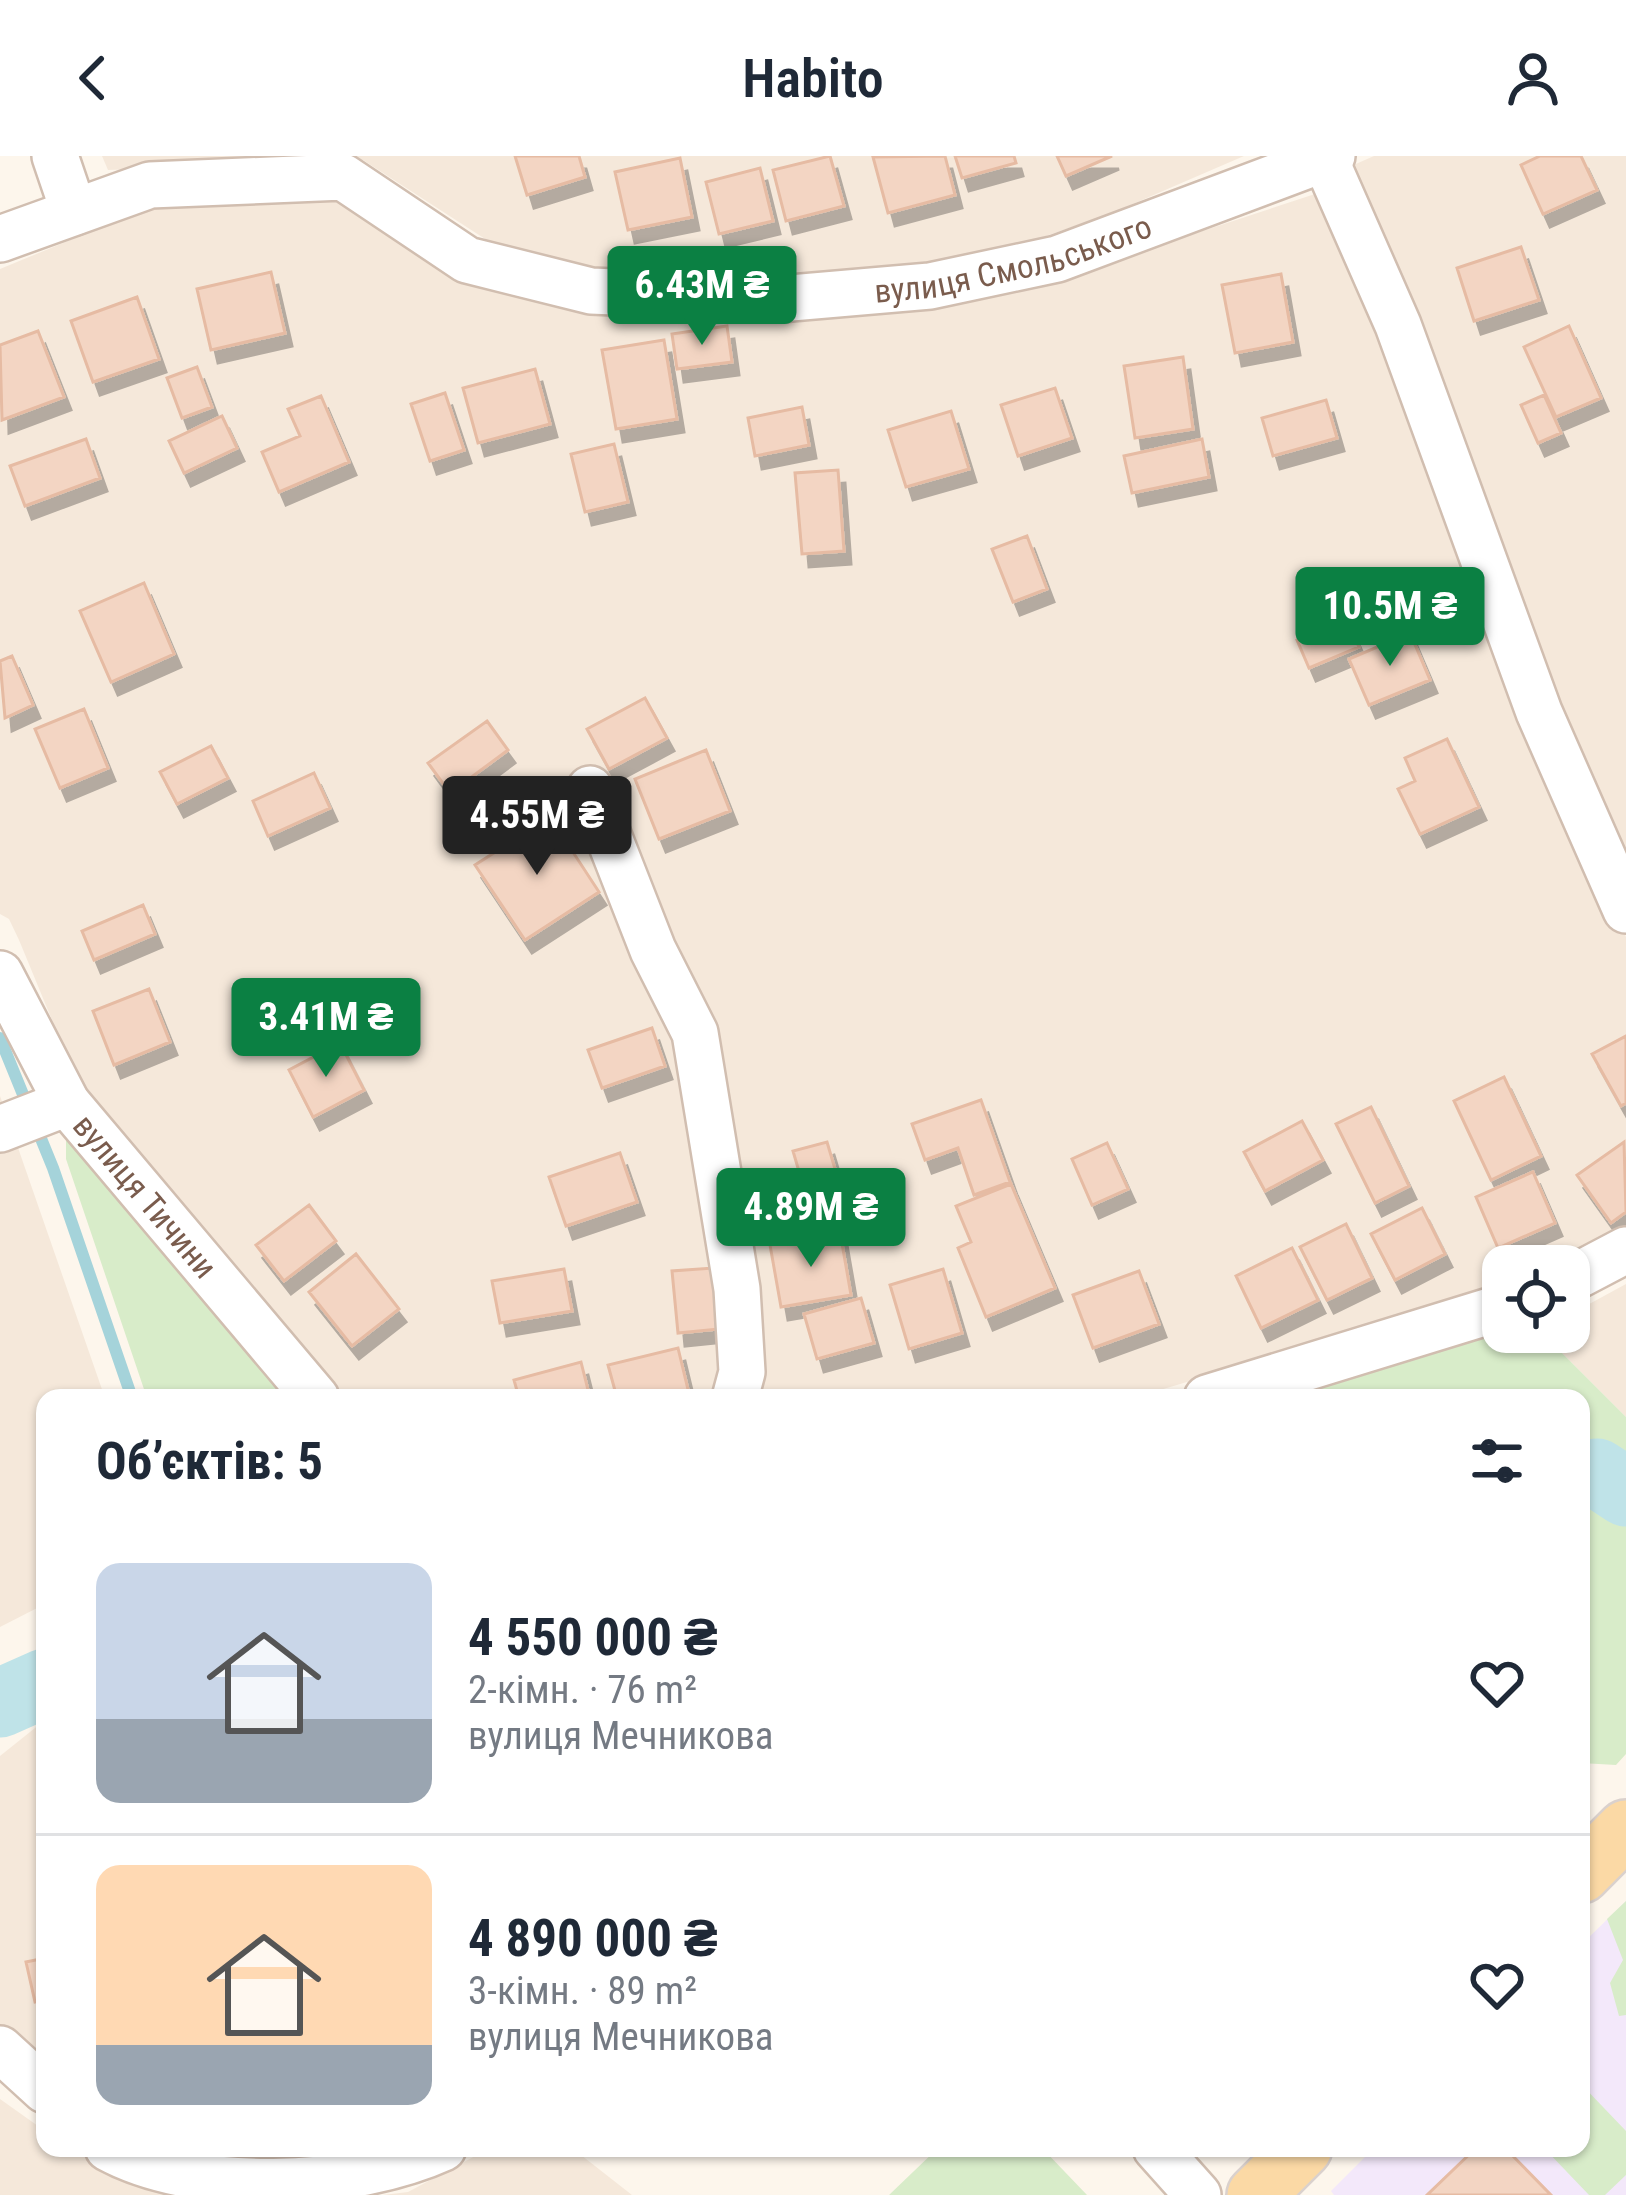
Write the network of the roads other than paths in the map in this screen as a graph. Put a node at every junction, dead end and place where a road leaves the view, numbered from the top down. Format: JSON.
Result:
{"nodes":[{"id":1,"x":55,"y":156,"type":"edge"},
{"id":2,"x":1328,"y":158,"type":"edge"},
{"id":3,"x":74,"y":212,"type":"junction"},
{"id":4,"x":0,"y":239,"type":"edge"},
{"id":5,"x":590,"y":789,"type":"dead end"},
{"id":6,"x":1626,"y":910,"type":"edge"},
{"id":7,"x":0,"y":974,"type":"edge"},
{"id":8,"x":59,"y":1107,"type":"junction"},
{"id":9,"x":0,"y":1129,"type":"edge"},
{"id":10,"x":1626,"y":1250,"type":"edge"},
{"id":11,"x":1590,"y":1269,"type":"edge"},
{"id":12,"x":1482,"y":1313,"type":"edge"},
{"id":13,"x":308,"y":1389,"type":"edge"},
{"id":14,"x":737,"y":1389,"type":"edge"},
{"id":15,"x":1236,"y":1389,"type":"edge"},
{"id":16,"x":1626,"y":1829,"type":"edge"},
{"id":17,"x":1590,"y":1865,"type":"edge"},
{"id":18,"x":0,"y":2049,"type":"edge"},
{"id":19,"x":36,"y":2082,"type":"edge"},
{"id":20,"x":129,"y":2157,"type":"edge"},
{"id":21,"x":423,"y":2157,"type":"edge"},
{"id":22,"x":1164,"y":2157,"type":"edge"},
{"id":23,"x":1198,"y":2195,"type":"edge"}],
"edges":[{"from":1,"to":3,"type":"street"},
{"from":2,"to":3,"type":"street","name":"вулиця Смольського"},
{"from":2,"to":6,"type":"street"},
{"from":3,"to":4,"type":"street","name":"вулиця Смольського"},
{"from":5,"to":14,"type":"street"},
{"from":7,"to":8,"type":"street","name":"вулиця Тичини"},
{"from":8,"to":9,"type":"street"},
{"from":8,"to":13,"type":"street","name":"вулиця Тичини"},
{"from":10,"to":11,"type":"street"},
{"from":12,"to":15,"type":"street"},
{"from":16,"to":17,"type":"main road"},
{"from":18,"to":19,"type":"street"},
{"from":20,"to":21,"type":"street"},
{"from":22,"to":23,"type":"street"}]}
